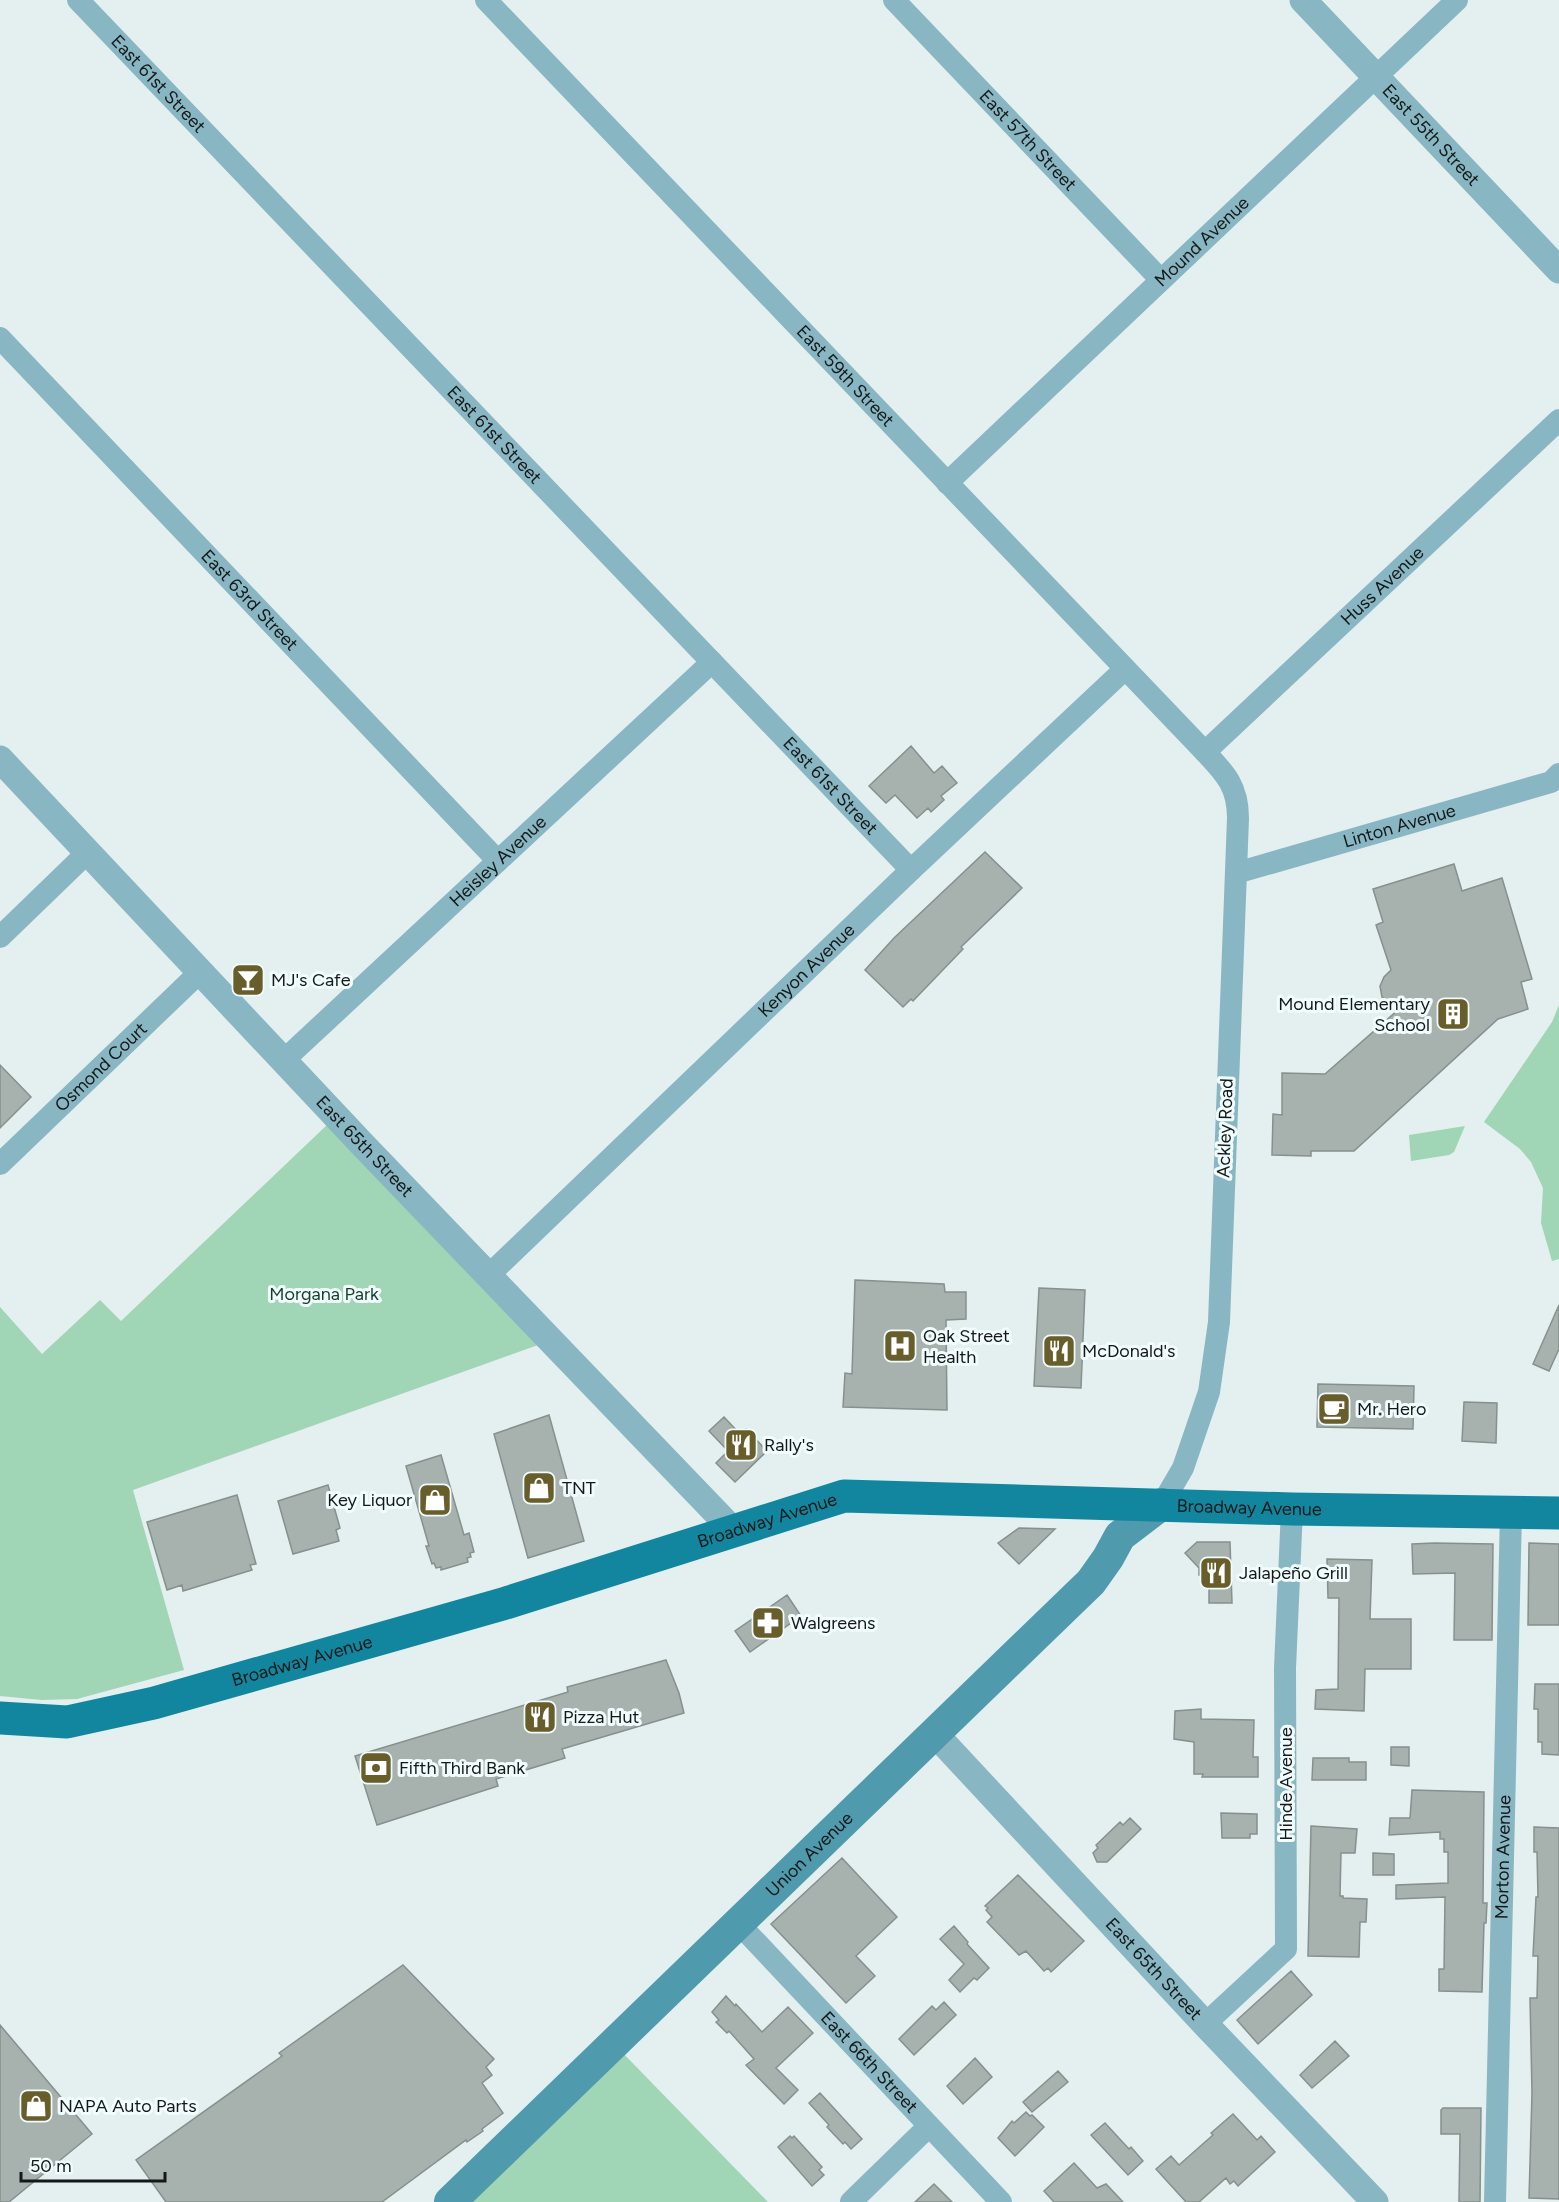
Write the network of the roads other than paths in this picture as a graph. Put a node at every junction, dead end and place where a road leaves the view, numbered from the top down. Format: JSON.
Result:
{"nodes":[{"id":1,"x":78,"y":0,"type":"edge"},
{"id":2,"x":486,"y":0,"type":"edge"},
{"id":3,"x":894,"y":0,"type":"edge"},
{"id":4,"x":1303,"y":0,"type":"edge"},
{"id":5,"x":1457,"y":0,"type":"edge"},
{"id":6,"x":1377,"y":77,"type":"junction"},
{"id":7,"x":1559,"y":270,"type":"edge"},
{"id":8,"x":1161,"y":280,"type":"junction"},
{"id":9,"x":0,"y":338,"type":"edge"},
{"id":10,"x":1559,"y":420,"type":"edge"},
{"id":11,"x":947,"y":483,"type":"junction"},
{"id":12,"x":712,"y":662,"type":"junction"},
{"id":13,"x":1125,"y":669,"type":"junction"},
{"id":14,"x":1205,"y":752,"type":"junction"},
{"id":15,"x":0,"y":759,"type":"edge"},
{"id":16,"x":1559,"y":774,"type":"edge"},
{"id":17,"x":89,"y":851,"type":"junction"},
{"id":18,"x":498,"y":861,"type":"junction"},
{"id":19,"x":910,"y":870,"type":"junction"},
{"id":20,"x":1236,"y":873,"type":"junction"},
{"id":21,"x":0,"y":937,"type":"edge"},
{"id":22,"x":201,"y":971,"type":"junction"},
{"id":23,"x":284,"y":1060,"type":"junction"},
{"id":24,"x":0,"y":1164,"type":"edge"},
{"id":25,"x":489,"y":1275,"type":"junction"},
{"id":26,"x":1162,"y":1504,"type":"junction"},
{"id":27,"x":1292,"y":1509,"type":"junction"},
{"id":28,"x":1511,"y":1512,"type":"junction"},
{"id":29,"x":1559,"y":1513,"type":"edge"},
{"id":30,"x":733,"y":1530,"type":"junction"},
{"id":31,"x":0,"y":1718,"type":"edge"},
{"id":32,"x":935,"y":1734,"type":"junction"},
{"id":33,"x":739,"y":1924,"type":"junction"},
{"id":34,"x":1205,"y":2024,"type":"junction"},
{"id":35,"x":929,"y":2126,"type":"junction"},
{"id":36,"x":450,"y":2202,"type":"edge"},
{"id":37,"x":851,"y":2202,"type":"edge"},
{"id":38,"x":1001,"y":2202,"type":"edge"},
{"id":39,"x":1376,"y":2202,"type":"edge"},
{"id":40,"x":1495,"y":2202,"type":"edge"}],
"edges":[{"from":1,"to":12,"type":"street","name":"East 61st Street"},
{"from":2,"to":11,"type":"street","name":"East 59th Street"},
{"from":3,"to":8,"type":"street","name":"East 57th Street"},
{"from":4,"to":6,"type":"street","name":"East 55th Street"},
{"from":5,"to":6,"type":"street","name":"Mound Avenue"},
{"from":6,"to":7,"type":"street","name":"East 55th Street"},
{"from":6,"to":8,"type":"street","name":"Mound Avenue"},
{"from":8,"to":11,"type":"street","name":"Mound Avenue"},
{"from":9,"to":18,"type":"street","name":"East 63rd Street"},
{"from":10,"to":14,"type":"street","name":"Huss Avenue"},
{"from":11,"to":13,"type":"street","name":"East 59th Street"},
{"from":12,"to":18,"type":"street","name":"Heisley Avenue"},
{"from":12,"to":19,"type":"street","name":"East 61st Street"},
{"from":13,"to":14,"type":"street","name":"East 59th Street"},
{"from":13,"to":19,"type":"street","name":"Kenyon Avenue"},
{"from":14,"to":20,"type":"street","name":"Ackley Road"},
{"from":15,"to":17,"type":"street","name":"East 65th Street"},
{"from":16,"to":20,"type":"street","name":"Linton Avenue"},
{"from":17,"to":21,"type":"street"},
{"from":17,"to":22,"type":"street","name":"East 65th Street"},
{"from":18,"to":23,"type":"street","name":"Heisley Avenue"},
{"from":19,"to":25,"type":"street","name":"Kenyon Avenue"},
{"from":20,"to":26,"type":"street","name":"Ackley Road"},
{"from":22,"to":23,"type":"street","name":"East 65th Street"},
{"from":22,"to":24,"type":"street","name":"Osmond Court"},
{"from":23,"to":25,"type":"street","name":"East 65th Street"},
{"from":25,"to":30,"type":"street","name":"East 65th Street"},
{"from":26,"to":27,"type":"main road","name":"Broadway Avenue"},
{"from":26,"to":30,"type":"main road","name":"Broadway Avenue"},
{"from":26,"to":32,"type":"main road","name":"Union Avenue"},
{"from":27,"to":28,"type":"main road","name":"Broadway Avenue"},
{"from":27,"to":34,"type":"street","name":"Hinde Avenue"},
{"from":28,"to":29,"type":"main road","name":"Broadway Avenue"},
{"from":28,"to":40,"type":"street","name":"Morton Avenue"},
{"from":30,"to":31,"type":"main road","name":"Broadway Avenue"},
{"from":32,"to":33,"type":"main road","name":"Union Avenue"},
{"from":32,"to":34,"type":"street","name":"East 65th Street"},
{"from":33,"to":35,"type":"street","name":"East 66th Street"},
{"from":33,"to":36,"type":"main road","name":"Union Avenue"},
{"from":34,"to":39,"type":"street","name":"East 65th Street"},
{"from":35,"to":37,"type":"street"},
{"from":35,"to":38,"type":"street","name":"East 66th Street"}]}
